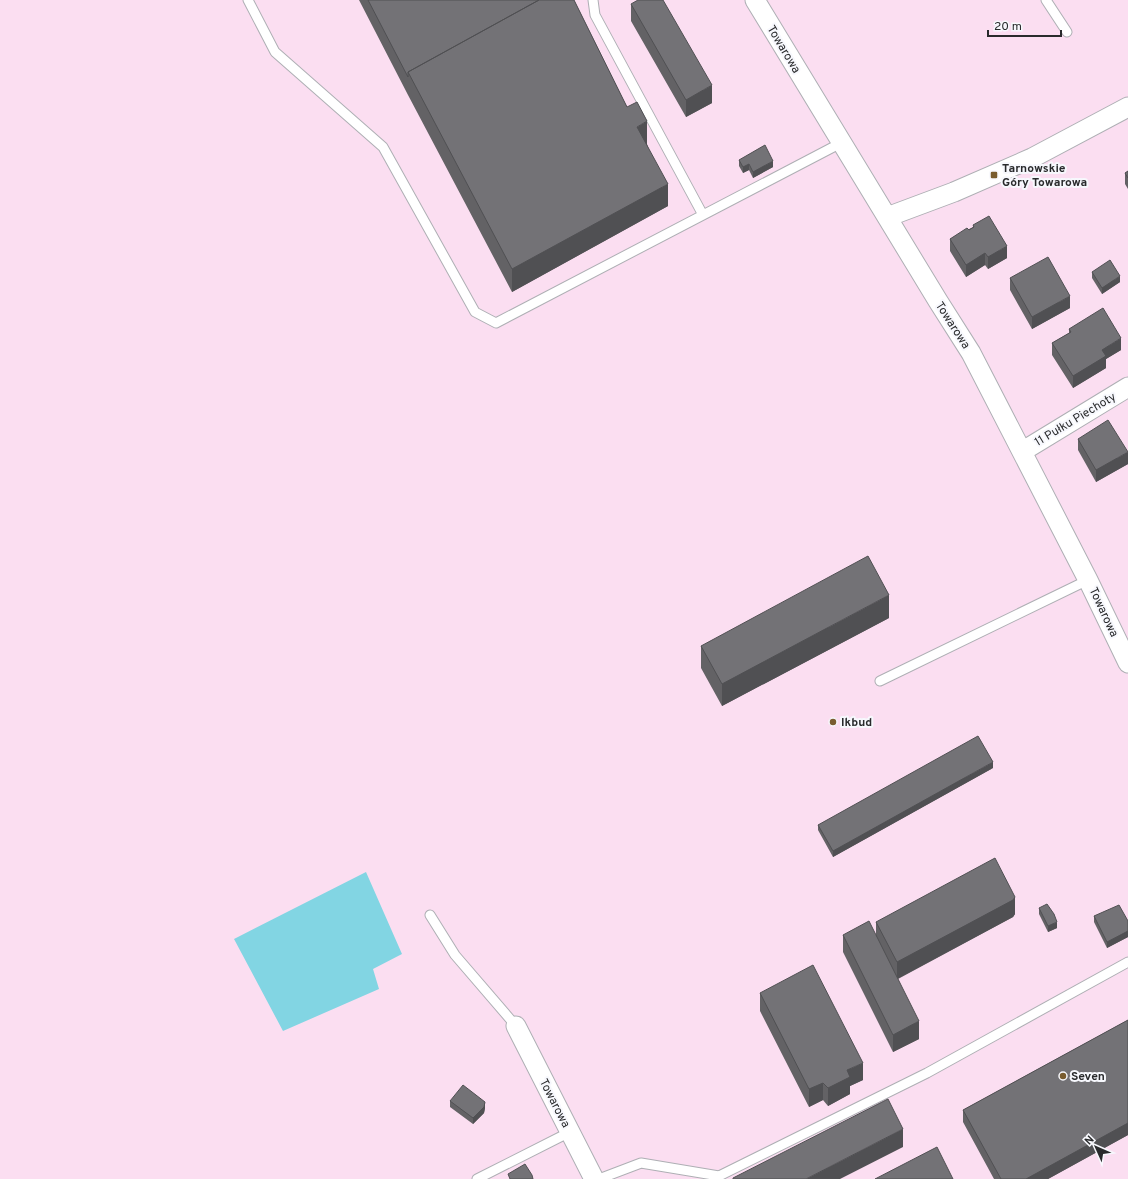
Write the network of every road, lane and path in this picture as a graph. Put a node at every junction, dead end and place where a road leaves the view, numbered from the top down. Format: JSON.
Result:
{"nodes":[{"id":1,"x":248,"y":0,"type":"edge"},
{"id":2,"x":593,"y":0,"type":"edge"},
{"id":3,"x":755,"y":0,"type":"edge"},
{"id":4,"x":1046,"y":0,"type":"edge"},
{"id":5,"x":1067,"y":32,"type":"dead end"},
{"id":6,"x":1128,"y":107,"type":"edge"},
{"id":7,"x":841,"y":143,"type":"junction"},
{"id":8,"x":703,"y":215,"type":"junction"},
{"id":9,"x":887,"y":217,"type":"junction"},
{"id":10,"x":1128,"y":387,"type":"edge"},
{"id":11,"x":1022,"y":451,"type":"junction"},
{"id":12,"x":1088,"y":580,"type":"junction"},
{"id":13,"x":1128,"y":664,"type":"edge"},
{"id":14,"x":880,"y":681,"type":"dead end"},
{"id":15,"x":430,"y":915,"type":"dead end"},
{"id":16,"x":1128,"y":962,"type":"edge"},
{"id":17,"x":516,"y":1026,"type":"joint"},
{"id":18,"x":570,"y":1132,"type":"junction"},
{"id":19,"x":477,"y":1179,"type":"edge"},
{"id":20,"x":594,"y":1179,"type":"edge"},
{"id":21,"x":600,"y":1179,"type":"edge"}],
"edges":[{"from":1,"to":8,"type":"lane"},
{"from":2,"to":8,"type":"lane"},
{"from":3,"to":7,"type":"street","name":"Towarowa"},
{"from":4,"to":5,"type":"lane"},
{"from":6,"to":9,"type":"street"},
{"from":7,"to":8,"type":"lane"},
{"from":7,"to":9,"type":"street","name":"Towarowa"},
{"from":9,"to":11,"type":"street","name":"Towarowa"},
{"from":10,"to":11,"type":"street","name":"11 Pułku Piechoty"},
{"from":11,"to":12,"type":"street","name":"Towarowa"},
{"from":12,"to":13,"type":"street","name":"Towarowa"},
{"from":12,"to":14,"type":"lane"},
{"from":15,"to":17,"type":"lane"},
{"from":16,"to":21,"type":"lane"},
{"from":17,"to":18,"type":"street","name":"Towarowa"},
{"from":18,"to":19,"type":"lane"},
{"from":18,"to":20,"type":"street","name":"Towarowa"}]}
